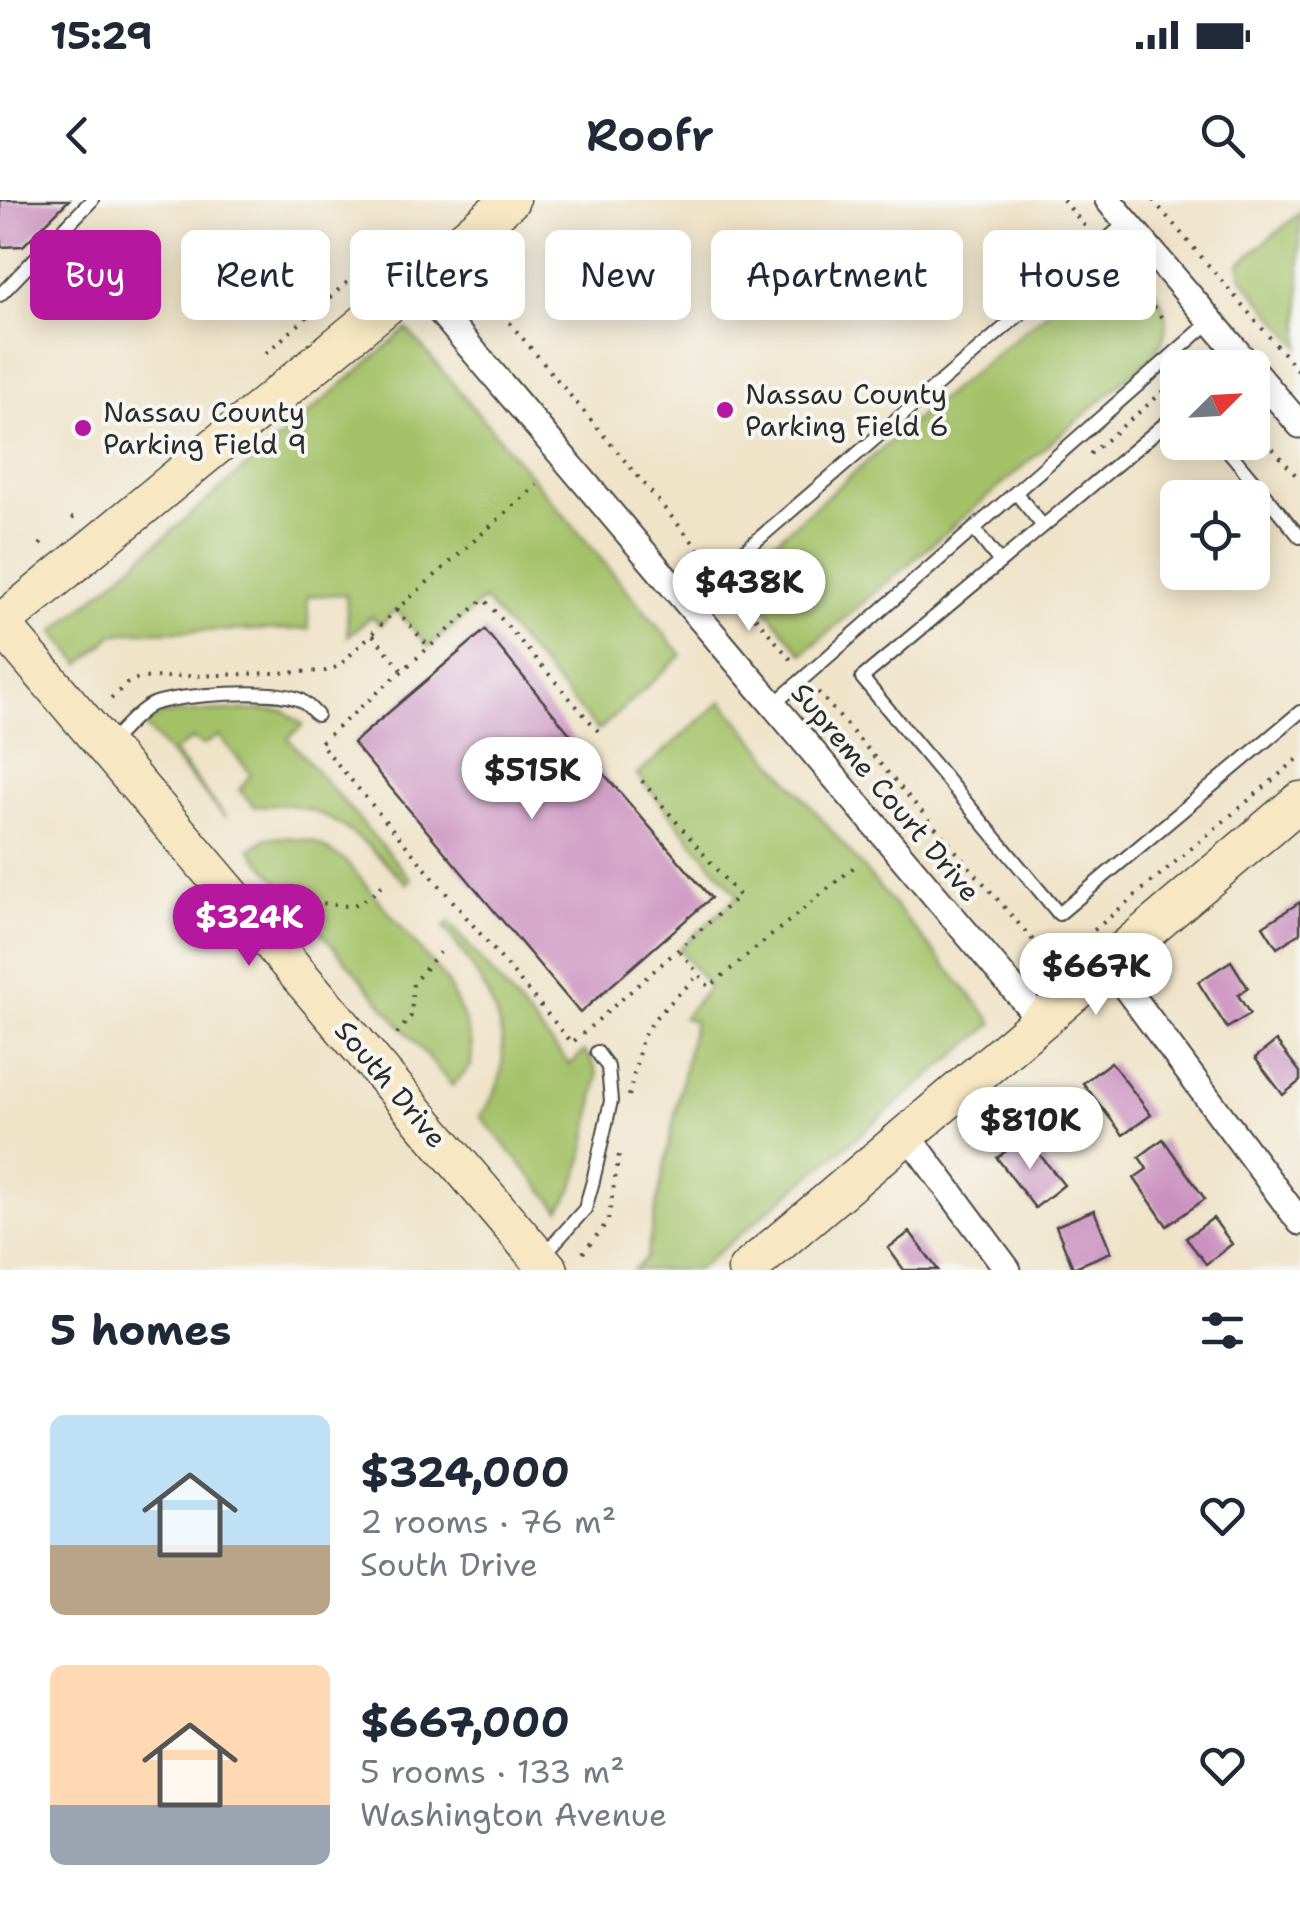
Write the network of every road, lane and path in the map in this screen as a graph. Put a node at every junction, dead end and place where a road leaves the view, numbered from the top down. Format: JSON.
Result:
{"nodes":[{"id":1,"x":92,"y":200,"type":"edge"},
{"id":2,"x":510,"y":200,"type":"edge"},
{"id":3,"x":1108,"y":200,"type":"edge"},
{"id":4,"x":1153,"y":200,"type":"edge"},
{"id":5,"x":1127,"y":222,"type":"junction"},
{"id":6,"x":475,"y":230,"type":"edge"},
{"id":7,"x":350,"y":280,"type":"edge"},
{"id":8,"x":0,"y":295,"type":"edge"},
{"id":9,"x":1156,"y":310,"type":"edge"},
{"id":10,"x":1162,"y":318,"type":"dead end"},
{"id":11,"x":369,"y":320,"type":"edge"},
{"id":12,"x":447,"y":320,"type":"edge"},
{"id":13,"x":507,"y":320,"type":"edge"},
{"id":14,"x":1211,"y":321,"type":"junction"},
{"id":15,"x":1236,"y":350,"type":"edge"},
{"id":16,"x":266,"y":353,"type":"dead end"},
{"id":17,"x":1300,"y":373,"type":"edge"},
{"id":18,"x":1270,"y":389,"type":"edge"},
{"id":19,"x":1160,"y":394,"type":"edge"},
{"id":20,"x":1300,"y":425,"type":"edge"},
{"id":21,"x":1160,"y":428,"type":"edge"},
{"id":22,"x":1270,"y":446,"type":"edge"},
{"id":23,"x":1092,"y":452,"type":"dead end"},
{"id":24,"x":1236,"y":460,"type":"edge"},
{"id":25,"x":1300,"y":480,"type":"edge"},
{"id":26,"x":537,"y":486,"type":"dead end"},
{"id":27,"x":1016,"y":493,"type":"junction"},
{"id":28,"x":1043,"y":526,"type":"junction"},
{"id":29,"x":974,"y":529,"type":"junction"},
{"id":30,"x":1300,"y":538,"type":"edge"},
{"id":31,"x":1000,"y":562,"type":"junction"},
{"id":32,"x":718,"y":573,"type":"junction"},
{"id":33,"x":686,"y":602,"type":"junction"},
{"id":34,"x":396,"y":610,"type":"junction"},
{"id":35,"x":0,"y":624,"type":"edge"},
{"id":36,"x":372,"y":634,"type":"junction"},
{"id":37,"x":429,"y":646,"type":"junction"},
{"id":38,"x":402,"y":670,"type":"junction"},
{"id":39,"x":806,"y":676,"type":"junction"},
{"id":40,"x":110,"y":699,"type":"dead end"},
{"id":41,"x":773,"y":705,"type":"junction"},
{"id":42,"x":1300,"y":712,"type":"edge"},
{"id":43,"x":317,"y":715,"type":"dead end"},
{"id":44,"x":598,"y":730,"type":"dead end"},
{"id":45,"x":105,"y":747,"type":"junction"},
{"id":46,"x":1300,"y":757,"type":"edge"},
{"id":47,"x":638,"y":775,"type":"dead end"},
{"id":48,"x":1300,"y":801,"type":"edge"},
{"id":49,"x":859,"y":862,"type":"dead end"},
{"id":50,"x":382,"y":885,"type":"dead end"},
{"id":51,"x":297,"y":917,"type":"dead end"},
{"id":52,"x":679,"y":949,"type":"junction"},
{"id":53,"x":440,"y":952,"type":"dead end"},
{"id":54,"x":1108,"y":964,"type":"junction"},
{"id":55,"x":699,"y":974,"type":"junction"},
{"id":56,"x":1065,"y":978,"type":"junction"},
{"id":57,"x":1040,"y":1021,"type":"junction"},
{"id":58,"x":397,"y":1034,"type":"dead end"},
{"id":59,"x":598,"y":1052,"type":"dead end"},
{"id":60,"x":629,"y":1096,"type":"dead end"},
{"id":61,"x":907,"y":1134,"type":"junction"},
{"id":62,"x":620,"y":1150,"type":"dead end"},
{"id":63,"x":1300,"y":1222,"type":"edge"},
{"id":64,"x":583,"y":1253,"type":"dead end"},
{"id":65,"x":545,"y":1265,"type":"edge"},
{"id":66,"x":747,"y":1270,"type":"edge"},
{"id":67,"x":1008,"y":1270,"type":"edge"}],
"edges":[{"from":1,"to":8,"type":"lane"},
{"from":2,"to":6,"type":"street"},
{"from":3,"to":5,"type":"street"},
{"from":4,"to":17,"type":"path"},
{"from":5,"to":14,"type":"street"},
{"from":5,"to":32,"type":"lane"},
{"from":7,"to":16,"type":"path"},
{"from":9,"to":10,"type":"path"},
{"from":11,"to":35,"type":"street"},
{"from":12,"to":33,"type":"street","name":"Supreme Court Drive"},
{"from":13,"to":32,"type":"path"},
{"from":14,"to":15,"type":"street"},
{"from":14,"to":27,"type":"lane"},
{"from":18,"to":20,"type":"street"},
{"from":19,"to":23,"type":"path"},
{"from":21,"to":28,"type":"lane"},
{"from":22,"to":25,"type":"path"},
{"from":24,"to":30,"type":"lane"},
{"from":26,"to":34,"type":"path"},
{"from":27,"to":28,"type":"lane"},
{"from":27,"to":29,"type":"lane"},
{"from":28,"to":31,"type":"lane"},
{"from":29,"to":31,"type":"lane"},
{"from":29,"to":39,"type":"lane"},
{"from":31,"to":42,"type":"lane"},
{"from":32,"to":33,"type":"lane"},
{"from":32,"to":39,"type":"path"},
{"from":33,"to":41,"type":"street","name":"Supreme Court Drive"},
{"from":34,"to":36,"type":"path"},
{"from":34,"to":37,"type":"path"},
{"from":35,"to":45,"type":"street","name":"South Drive"},
{"from":36,"to":38,"type":"path"},
{"from":36,"to":40,"type":"path"},
{"from":37,"to":38,"type":"path"},
{"from":37,"to":44,"type":"path"},
{"from":38,"to":52,"type":"path"},
{"from":39,"to":41,"type":"lane"},
{"from":39,"to":56,"type":"path"},
{"from":41,"to":57,"type":"street","name":"Supreme Court Drive"},
{"from":43,"to":45,"type":"lane"},
{"from":45,"to":65,"type":"street","name":"South Drive"},
{"from":46,"to":56,"type":"path"},
{"from":47,"to":52,"type":"path"},
{"from":48,"to":54,"type":"street"},
{"from":49,"to":55,"type":"path"},
{"from":50,"to":51,"type":"path"},
{"from":52,"to":55,"type":"path"},
{"from":53,"to":58,"type":"path"},
{"from":54,"to":56,"type":"street"},
{"from":54,"to":63,"type":"street"},
{"from":55,"to":60,"type":"path"},
{"from":56,"to":57,"type":"street"},
{"from":57,"to":61,"type":"street"},
{"from":59,"to":65,"type":"lane"},
{"from":61,"to":66,"type":"street"},
{"from":61,"to":67,"type":"street"},
{"from":62,"to":64,"type":"path"}]}
